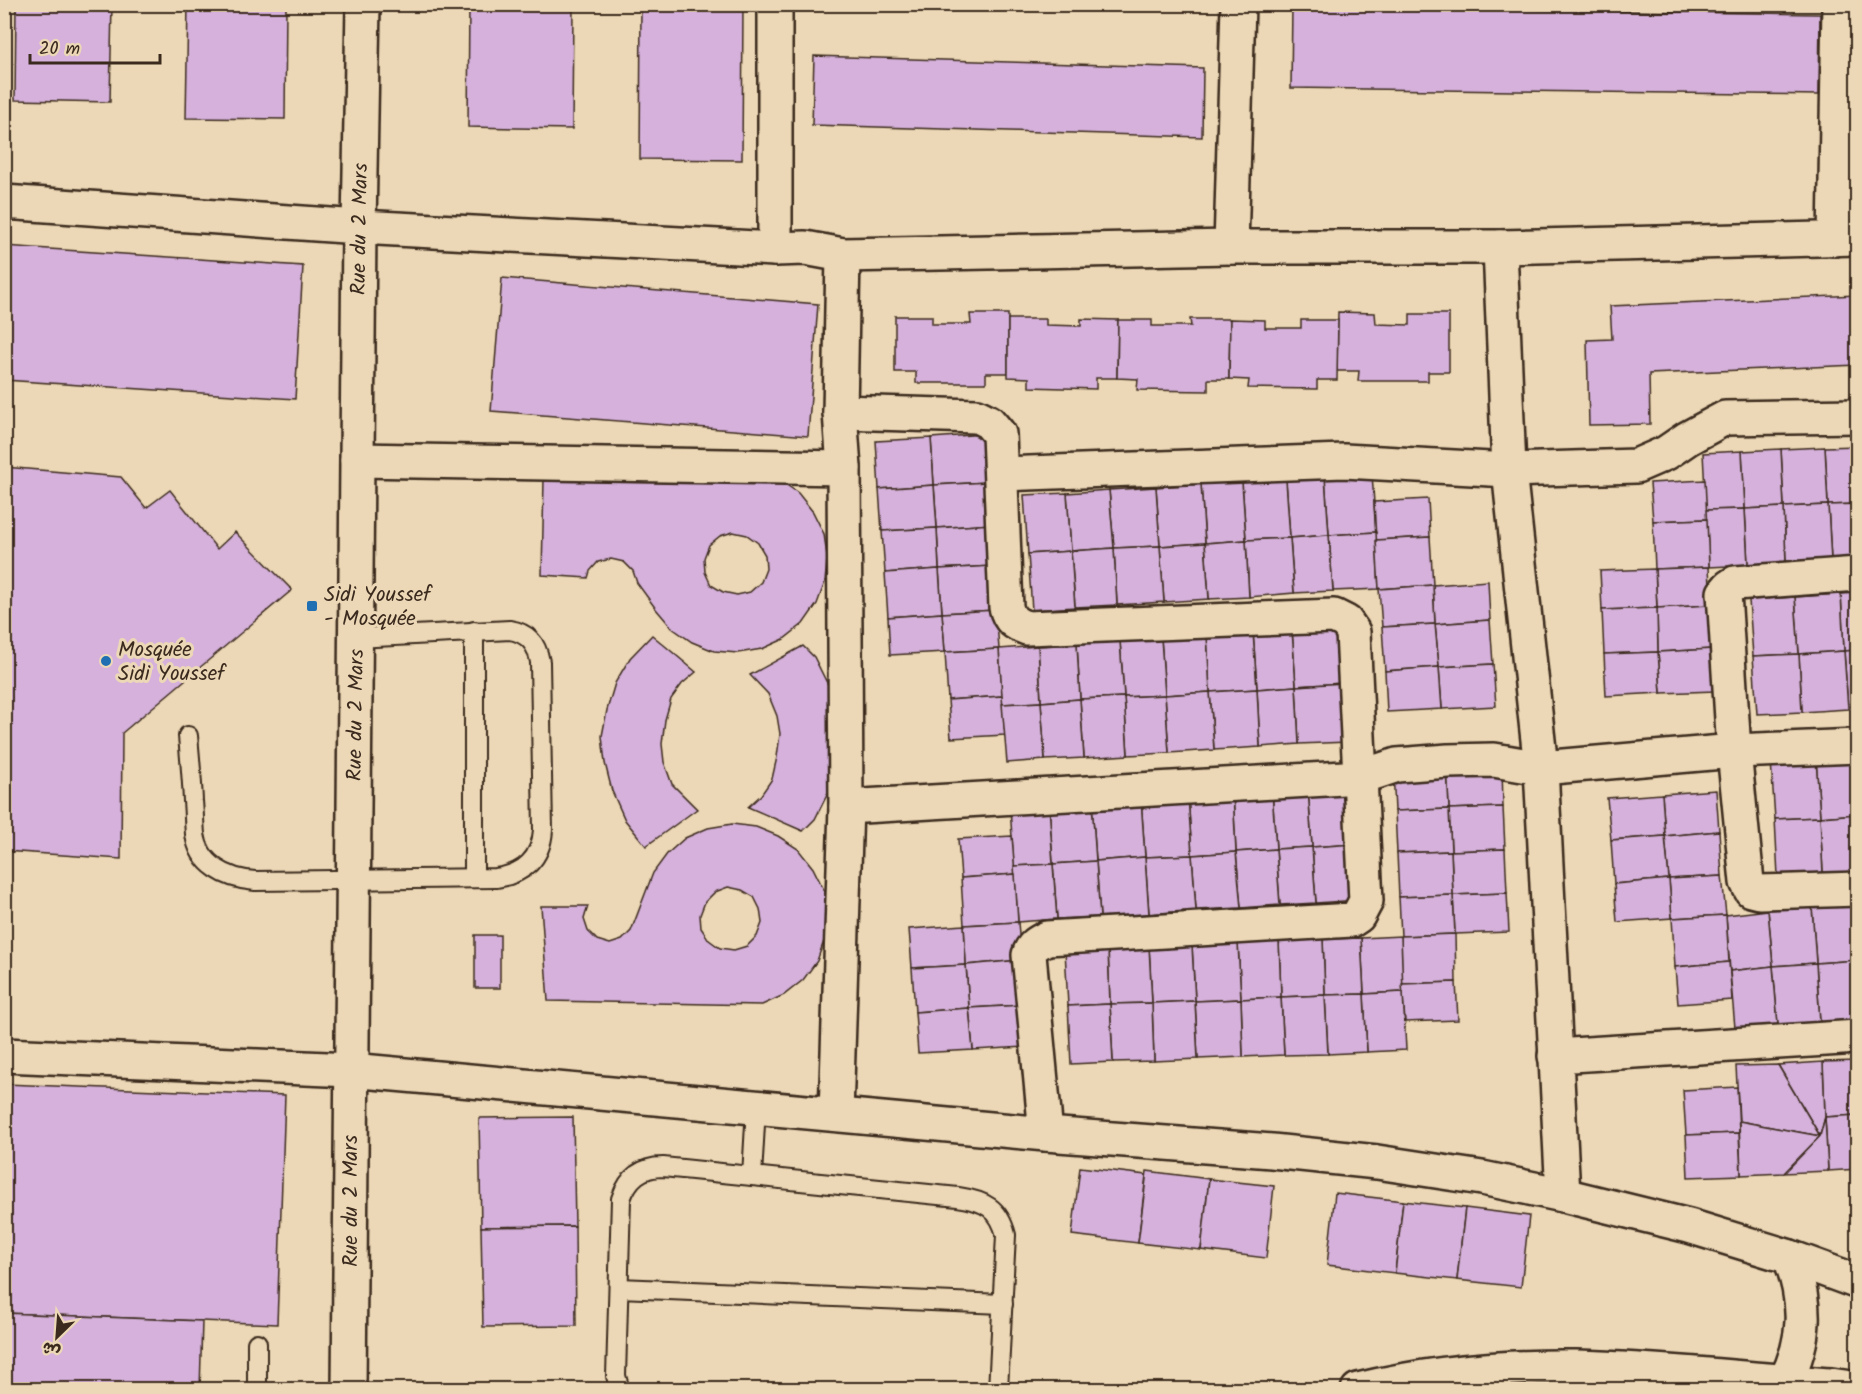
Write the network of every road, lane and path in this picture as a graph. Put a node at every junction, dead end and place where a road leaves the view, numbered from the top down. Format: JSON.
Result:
{"nodes":[{"id":1,"x":363,"y":4,"type":"edge"},
{"id":2,"x":775,"y":4,"type":"edge"},
{"id":3,"x":1238,"y":4,"type":"edge"},
{"id":4,"x":1839,"y":4,"type":"edge"},
{"id":5,"x":4,"y":202,"type":"edge"},
{"id":6,"x":359,"y":227,"type":"junction"},
{"id":7,"x":1846,"y":238,"type":"edge"},
{"id":8,"x":1231,"y":247,"type":"junction"},
{"id":9,"x":1500,"y":247,"type":"junction"},
{"id":10,"x":775,"y":249,"type":"junction"},
{"id":11,"x":843,"y":255,"type":"junction"},
{"id":12,"x":840,"y":412,"type":"junction"},
{"id":13,"x":1857,"y":416,"type":"edge"},
{"id":14,"x":357,"y":460,"type":"junction"},
{"id":15,"x":844,"y":468,"type":"junction"},
{"id":16,"x":1509,"y":470,"type":"junction"},
{"id":17,"x":1001,"y":474,"type":"junction"},
{"id":18,"x":1857,"y":574,"type":"edge"},
{"id":19,"x":474,"y":631,"type":"junction"},
{"id":20,"x":356,"y":638,"type":"junction"},
{"id":21,"x":188,"y":736,"type":"dead end"},
{"id":22,"x":1857,"y":746,"type":"edge"},
{"id":23,"x":1734,"y":751,"type":"junction"},
{"id":24,"x":1541,"y":768,"type":"junction"},
{"id":25,"x":1361,"y":777,"type":"junction"},
{"id":26,"x":846,"y":807,"type":"junction"},
{"id":27,"x":474,"y":878,"type":"junction"},
{"id":28,"x":353,"y":880,"type":"junction"},
{"id":29,"x":1857,"y":889,"type":"edge"},
{"id":30,"x":1857,"y":1037,"type":"edge"},
{"id":31,"x":4,"y":1054,"type":"edge"},
{"id":32,"x":1555,"y":1056,"type":"junction"},
{"id":33,"x":351,"y":1070,"type":"junction"},
{"id":34,"x":756,"y":1107,"type":"junction"},
{"id":35,"x":836,"y":1114,"type":"junction"},
{"id":36,"x":1046,"y":1134,"type":"junction"},
{"id":37,"x":752,"y":1176,"type":"junction"},
{"id":38,"x":1563,"y":1195,"type":"junction"},
{"id":39,"x":1790,"y":1257,"type":"junction"},
{"id":40,"x":1857,"y":1282,"type":"edge"},
{"id":41,"x":619,"y":1288,"type":"junction"},
{"id":42,"x":1003,"y":1304,"type":"junction"},
{"id":43,"x":257,"y":1343,"type":"dead end"},
{"id":44,"x":1785,"y":1382,"type":"junction"},
{"id":45,"x":257,"y":1389,"type":"edge"},
{"id":46,"x":349,"y":1389,"type":"edge"},
{"id":47,"x":620,"y":1389,"type":"edge"},
{"id":48,"x":998,"y":1389,"type":"edge"},
{"id":49,"x":1358,"y":1389,"type":"edge"},
{"id":50,"x":1857,"y":1389,"type":"edge"}],
"edges":[{"from":1,"to":6,"type":"street","name":"Rue du 2 Mars"},
{"from":2,"to":10,"type":"street"},
{"from":3,"to":8,"type":"street"},
{"from":4,"to":7,"type":"street"},
{"from":5,"to":6,"type":"street"},
{"from":6,"to":10,"type":"street"},
{"from":6,"to":14,"type":"street","name":"Rue du 2 Mars"},
{"from":7,"to":9,"type":"street"},
{"from":8,"to":9,"type":"street"},
{"from":8,"to":11,"type":"street"},
{"from":9,"to":16,"type":"street"},
{"from":10,"to":11,"type":"street"},
{"from":11,"to":12,"type":"street"},
{"from":12,"to":15,"type":"street"},
{"from":12,"to":17,"type":"street"},
{"from":13,"to":16,"type":"street"},
{"from":14,"to":15,"type":"street"},
{"from":14,"to":20,"type":"street","name":"Rue du 2 Mars"},
{"from":15,"to":26,"type":"street"},
{"from":16,"to":17,"type":"street"},
{"from":16,"to":24,"type":"street"},
{"from":17,"to":25,"type":"street"},
{"from":18,"to":23,"type":"street"},
{"from":19,"to":20,"type":"lane"},
{"from":19,"to":27,"type":"lane"},
{"from":19,"to":27,"type":"lane"},
{"from":20,"to":28,"type":"street","name":"Rue du 2 Mars"},
{"from":21,"to":28,"type":"lane"},
{"from":22,"to":23,"type":"street"},
{"from":23,"to":24,"type":"street"},
{"from":23,"to":29,"type":"street"},
{"from":24,"to":25,"type":"street"},
{"from":24,"to":32,"type":"street"},
{"from":25,"to":26,"type":"street"},
{"from":25,"to":36,"type":"street"},
{"from":26,"to":35,"type":"street"},
{"from":27,"to":28,"type":"lane"},
{"from":28,"to":33,"type":"street","name":"Rue du 2 Mars"},
{"from":30,"to":32,"type":"street"},
{"from":31,"to":33,"type":"street"},
{"from":32,"to":38,"type":"street"},
{"from":33,"to":34,"type":"street"},
{"from":33,"to":46,"type":"street","name":"Rue du 2 Mars"},
{"from":34,"to":35,"type":"street"},
{"from":34,"to":37,"type":"lane"},
{"from":35,"to":36,"type":"street"},
{"from":36,"to":38,"type":"street"},
{"from":37,"to":41,"type":"lane"},
{"from":37,"to":42,"type":"lane"},
{"from":38,"to":39,"type":"street"},
{"from":39,"to":40,"type":"street"},
{"from":39,"to":44,"type":"street"},
{"from":41,"to":42,"type":"lane"},
{"from":41,"to":47,"type":"lane"},
{"from":42,"to":48,"type":"lane"},
{"from":43,"to":45,"type":"lane"},
{"from":44,"to":49,"type":"street"},
{"from":44,"to":50,"type":"street"}]}
